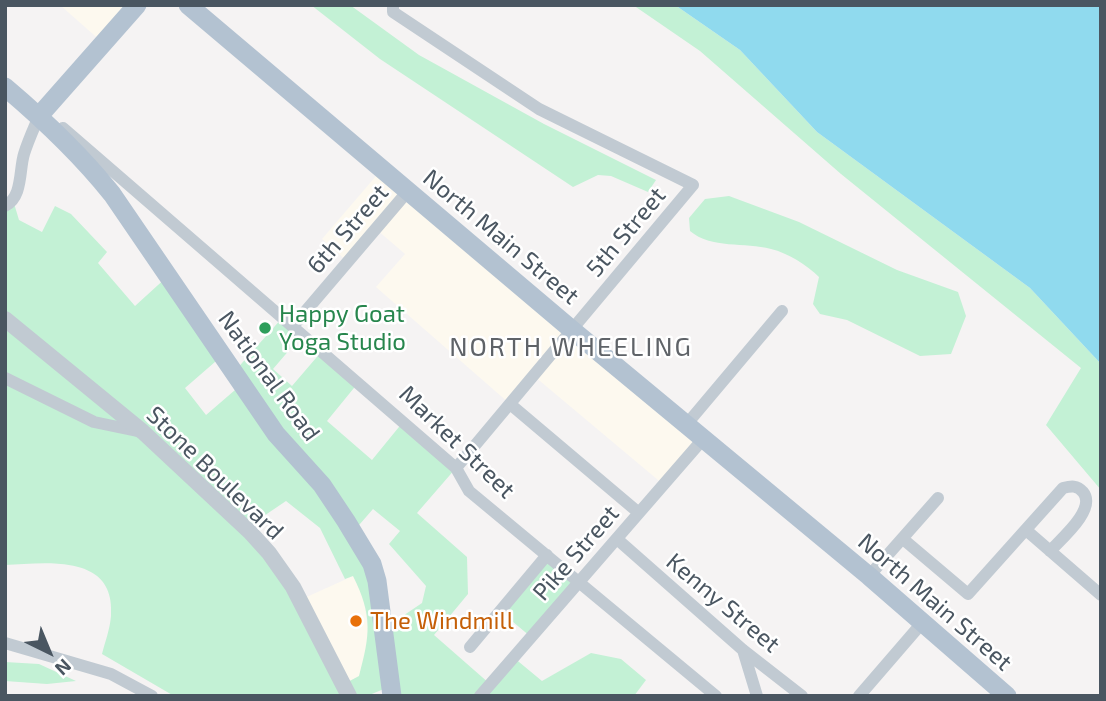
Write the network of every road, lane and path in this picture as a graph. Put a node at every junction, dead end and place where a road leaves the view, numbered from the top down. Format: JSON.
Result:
{"nodes":[{"id":1,"x":137,"y":5,"type":"edge"},
{"id":2,"x":188,"y":5,"type":"edge"},
{"id":3,"x":393,"y":5,"type":"edge"},
{"id":4,"x":5,"y":88,"type":"edge"},
{"id":5,"x":39,"y":116,"type":"junction"},
{"id":6,"x":408,"y":191,"type":"junction"},
{"id":7,"x":5,"y":206,"type":"edge"},
{"id":8,"x":782,"y":310,"type":"dead end"},
{"id":9,"x":5,"y":319,"type":"edge"},
{"id":10,"x":293,"y":326,"type":"junction"},
{"id":11,"x":571,"y":329,"type":"junction"},
{"id":12,"x":5,"y":378,"type":"edge"},
{"id":13,"x":510,"y":404,"type":"junction"},
{"id":14,"x":686,"y":425,"type":"junction"},
{"id":15,"x":143,"y":432,"type":"junction"},
{"id":16,"x":704,"y":438,"type":"junction"},
{"id":17,"x":456,"y":468,"type":"junction"},
{"id":18,"x":938,"y":498,"type":"dead end"},
{"id":19,"x":639,"y":513,"type":"junction"},
{"id":20,"x":1026,"y":530,"type":"junction"},
{"id":21,"x":617,"y":539,"type":"junction"},
{"id":22,"x":903,"y":539,"type":"junction"},
{"id":23,"x":1050,"y":551,"type":"junction"},
{"id":24,"x":547,"y":555,"type":"junction"},
{"id":25,"x":869,"y":576,"type":"junction"},
{"id":26,"x":580,"y":583,"type":"junction"},
{"id":27,"x":1101,"y":595,"type":"edge"},
{"id":28,"x":922,"y":623,"type":"junction"},
{"id":29,"x":5,"y":643,"type":"edge"},
{"id":30,"x":470,"y":647,"type":"dead end"},
{"id":31,"x":743,"y":650,"type":"junction"},
{"id":32,"x":152,"y":696,"type":"edge"},
{"id":33,"x":349,"y":696,"type":"edge"},
{"id":34,"x":392,"y":696,"type":"edge"},
{"id":35,"x":480,"y":696,"type":"edge"},
{"id":36,"x":716,"y":696,"type":"edge"},
{"id":37,"x":757,"y":696,"type":"edge"},
{"id":38,"x":802,"y":696,"type":"edge"},
{"id":39,"x":859,"y":696,"type":"edge"},
{"id":40,"x":1007,"y":696,"type":"edge"}],
"edges":[{"from":1,"to":5,"type":"main road"},
{"from":2,"to":6,"type":"main road","name":"North Main Street"},
{"from":3,"to":11,"type":"street","name":"5th Street"},
{"from":4,"to":5,"type":"main road","name":"Market Street"},
{"from":5,"to":7,"type":"street"},
{"from":5,"to":10,"type":"street","name":"Market Street"},
{"from":5,"to":34,"type":"main road","name":"National Road"},
{"from":6,"to":10,"type":"street","name":"6th Street"},
{"from":6,"to":11,"type":"main road","name":"North Main Street"},
{"from":8,"to":14,"type":"street"},
{"from":9,"to":15,"type":"street","name":"Stone Boulevard"},
{"from":10,"to":17,"type":"street","name":"Market Street"},
{"from":11,"to":13,"type":"street","name":"5th Street"},
{"from":11,"to":14,"type":"main road","name":"North Main Street"},
{"from":12,"to":15,"type":"street"},
{"from":13,"to":17,"type":"street","name":"5th Street"},
{"from":13,"to":19,"type":"street"},
{"from":14,"to":16,"type":"main road","name":"North Main Street"},
{"from":15,"to":33,"type":"street","name":"Stone Boulevard"},
{"from":16,"to":19,"type":"street","name":"Pike Street"},
{"from":16,"to":25,"type":"main road","name":"North Main Street"},
{"from":17,"to":24,"type":"street","name":"Market Street"},
{"from":18,"to":22,"type":"street"},
{"from":19,"to":21,"type":"street","name":"Pike Street"},
{"from":20,"to":22,"type":"street"},
{"from":20,"to":23,"type":"street"},
{"from":20,"to":23,"type":"street"},
{"from":21,"to":26,"type":"street","name":"Pike Street"},
{"from":21,"to":31,"type":"street","name":"Kenny Street"},
{"from":22,"to":25,"type":"street"},
{"from":23,"to":27,"type":"street"},
{"from":24,"to":26,"type":"street","name":"Market Street"},
{"from":24,"to":30,"type":"street"},
{"from":25,"to":28,"type":"main road","name":"North Main Street"},
{"from":26,"to":35,"type":"street","name":"Pike Street"},
{"from":26,"to":36,"type":"street","name":"Market Street"},
{"from":28,"to":39,"type":"street"},
{"from":28,"to":40,"type":"main road","name":"North Main Street"},
{"from":29,"to":32,"type":"street"},
{"from":31,"to":37,"type":"street"},
{"from":31,"to":38,"type":"street","name":"Kenny Street"}]}
